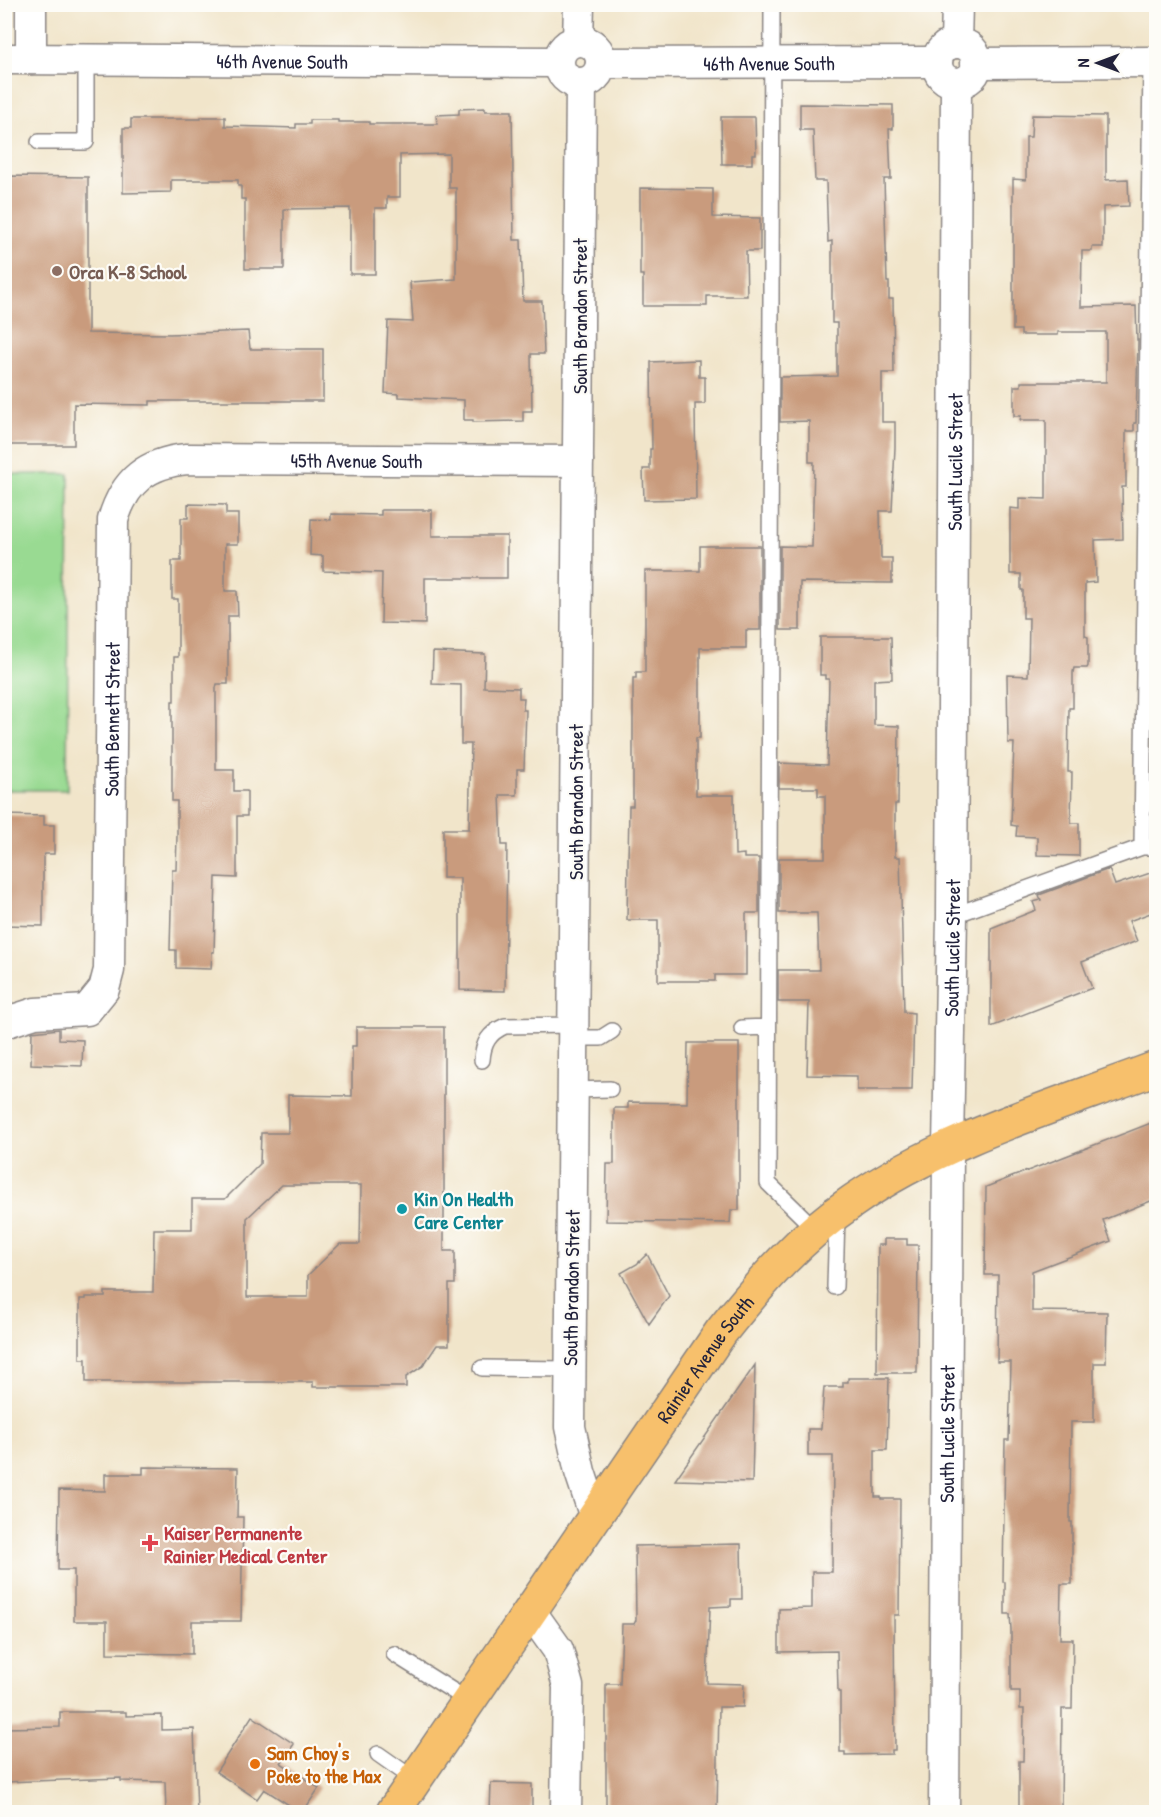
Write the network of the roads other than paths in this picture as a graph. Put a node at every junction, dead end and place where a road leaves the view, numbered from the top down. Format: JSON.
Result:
{"nodes":[{"id":1,"x":31,"y":4,"type":"edge"},
{"id":2,"x":579,"y":4,"type":"edge"},
{"id":3,"x":772,"y":4,"type":"edge"},
{"id":4,"x":957,"y":4,"type":"edge"},
{"id":5,"x":568,"y":51,"type":"junction"},
{"id":6,"x":86,"y":58,"type":"junction"},
{"id":7,"x":18,"y":59,"type":"edge"},
{"id":8,"x":771,"y":62,"type":"junction"},
{"id":9,"x":1154,"y":62,"type":"edge"},
{"id":10,"x":956,"y":63,"type":"junction"},
{"id":11,"x":591,"y":73,"type":"junction"},
{"id":12,"x":39,"y":142,"type":"dead end"},
{"id":13,"x":578,"y":461,"type":"junction"},
{"id":14,"x":138,"y":476,"type":"joint"},
{"id":15,"x":1149,"y":847,"type":"edge"},
{"id":16,"x":952,"y":915,"type":"junction"},
{"id":17,"x":4,"y":1023,"type":"edge"},
{"id":18,"x":768,"y":1027,"type":"junction"},
{"id":19,"x":742,"y":1028,"type":"dead end"},
{"id":20,"x":573,"y":1031,"type":"junction"},
{"id":21,"x":612,"y":1031,"type":"dead end"},
{"id":22,"x":482,"y":1059,"type":"dead end"},
{"id":23,"x":1156,"y":1068,"type":"edge"},
{"id":24,"x":610,"y":1089,"type":"dead end"},
{"id":25,"x":573,"y":1090,"type":"junction"},
{"id":26,"x":948,"y":1148,"type":"junction"},
{"id":27,"x":826,"y":1221,"type":"junction"},
{"id":28,"x":835,"y":1287,"type":"dead end"},
{"id":29,"x":482,"y":1368,"type":"dead end"},
{"id":30,"x":570,"y":1369,"type":"junction"},
{"id":31,"x":595,"y":1517,"type":"junction"},
{"id":32,"x":531,"y":1612,"type":"junction"},
{"id":33,"x":394,"y":1654,"type":"dead end"},
{"id":34,"x":469,"y":1701,"type":"junction"},
{"id":35,"x":378,"y":1754,"type":"dead end"},
{"id":36,"x":415,"y":1780,"type":"junction"},
{"id":37,"x":393,"y":1812,"type":"edge"},
{"id":38,"x":566,"y":1812,"type":"edge"},
{"id":39,"x":944,"y":1812,"type":"edge"}],
"edges":[{"from":1,"to":7,"type":"street"},
{"from":2,"to":5,"type":"street"},
{"from":3,"to":8,"type":"lane"},
{"from":4,"to":10,"type":"street","name":"South Lucile Street"},
{"from":5,"to":6,"type":"street","name":"46th Avenue South"},
{"from":5,"to":11,"type":"street"},
{"from":6,"to":7,"type":"street","name":"46th Avenue South"},
{"from":6,"to":12,"type":"lane"},
{"from":8,"to":10,"type":"street","name":"46th Avenue South"},
{"from":8,"to":11,"type":"street","name":"46th Avenue South"},
{"from":8,"to":18,"type":"lane"},
{"from":9,"to":10,"type":"street","name":"46th Avenue South"},
{"from":9,"to":15,"type":"lane"},
{"from":10,"to":16,"type":"street","name":"South Lucile Street"},
{"from":11,"to":13,"type":"street","name":"South Brandon Street"},
{"from":13,"to":14,"type":"street","name":"45th Avenue South"},
{"from":13,"to":20,"type":"street","name":"South Brandon Street"},
{"from":14,"to":17,"type":"street","name":"South Bennett Street"},
{"from":15,"to":16,"type":"lane"},
{"from":16,"to":26,"type":"street","name":"South Lucile Street"},
{"from":18,"to":19,"type":"lane"},
{"from":18,"to":27,"type":"lane"},
{"from":20,"to":21,"type":"lane"},
{"from":20,"to":22,"type":"lane"},
{"from":20,"to":25,"type":"street","name":"South Brandon Street"},
{"from":23,"to":26,"type":"main road","name":"Rainier Avenue South"},
{"from":24,"to":25,"type":"lane"},
{"from":25,"to":30,"type":"street","name":"South Brandon Street"},
{"from":26,"to":27,"type":"main road","name":"Rainier Avenue South"},
{"from":26,"to":39,"type":"street","name":"South Lucile Street"},
{"from":27,"to":28,"type":"lane"},
{"from":27,"to":31,"type":"main road","name":"Rainier Avenue South"},
{"from":29,"to":30,"type":"lane"},
{"from":30,"to":31,"type":"street","name":"South Brandon Street"},
{"from":31,"to":32,"type":"main road","name":"Rainier Avenue South"},
{"from":32,"to":34,"type":"main road","name":"Rainier Avenue South"},
{"from":32,"to":38,"type":"street"},
{"from":33,"to":34,"type":"lane"},
{"from":34,"to":36,"type":"main road","name":"Rainier Avenue South"},
{"from":35,"to":36,"type":"lane"},
{"from":36,"to":37,"type":"main road","name":"Rainier Avenue South"}]}
